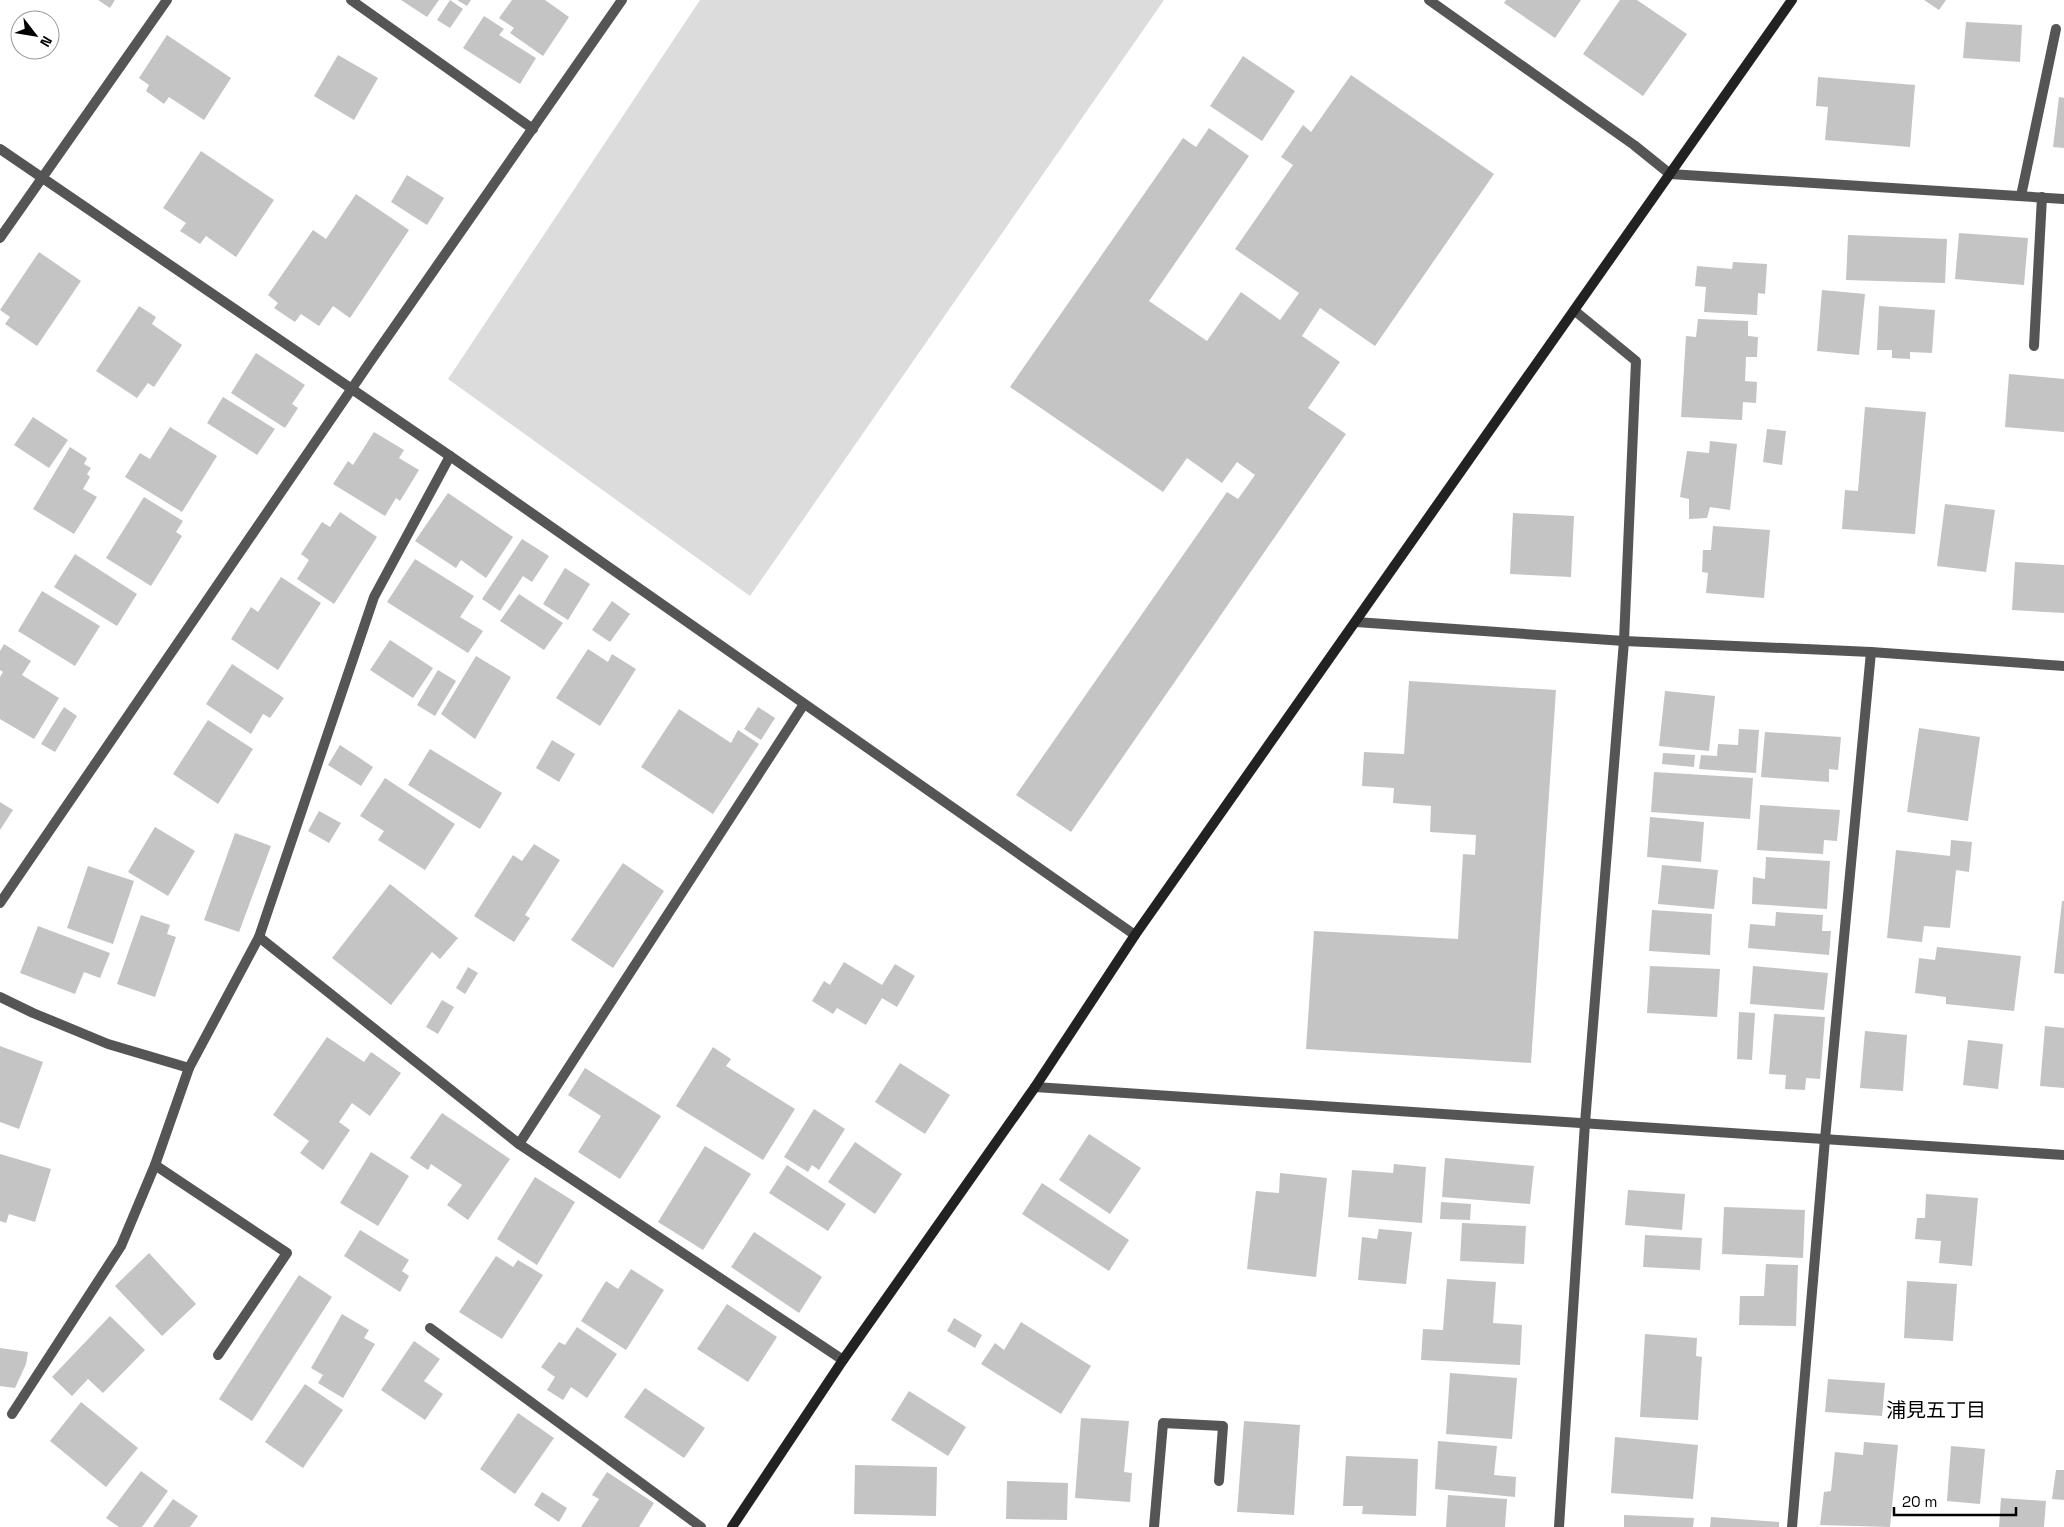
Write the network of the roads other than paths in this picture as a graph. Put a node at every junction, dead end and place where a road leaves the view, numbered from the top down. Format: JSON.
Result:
{"nodes":[{"id":1,"x":167,"y":0,"type":"edge"},
{"id":2,"x":351,"y":0,"type":"edge"},
{"id":3,"x":622,"y":0,"type":"edge"},
{"id":4,"x":1430,"y":0,"type":"edge"},
{"id":5,"x":1792,"y":0,"type":"edge"},
{"id":6,"x":2056,"y":30,"type":"dead end"},
{"id":7,"x":533,"y":129,"type":"junction"},
{"id":8,"x":0,"y":149,"type":"edge"},
{"id":9,"x":1670,"y":174,"type":"junction"},
{"id":10,"x":42,"y":178,"type":"junction"},
{"id":11,"x":2021,"y":196,"type":"junction"},
{"id":12,"x":2042,"y":198,"type":"junction"},
{"id":13,"x":2064,"y":199,"type":"edge"},
{"id":14,"x":0,"y":238,"type":"edge"},
{"id":15,"x":1575,"y":311,"type":"junction"},
{"id":16,"x":2034,"y":346,"type":"dead end"},
{"id":17,"x":351,"y":390,"type":"junction"},
{"id":18,"x":450,"y":456,"type":"junction"},
{"id":19,"x":1356,"y":622,"type":"junction"},
{"id":20,"x":1624,"y":642,"type":"junction"},
{"id":21,"x":1871,"y":652,"type":"junction"},
{"id":22,"x":2064,"y":666,"type":"edge"},
{"id":23,"x":804,"y":704,"type":"junction"},
{"id":24,"x":0,"y":903,"type":"edge"},
{"id":25,"x":259,"y":936,"type":"junction"},
{"id":26,"x":1135,"y":936,"type":"junction"},
{"id":27,"x":0,"y":996,"type":"edge"},
{"id":28,"x":189,"y":1068,"type":"junction"},
{"id":29,"x":1035,"y":1087,"type":"junction"},
{"id":30,"x":1585,"y":1123,"type":"junction"},
{"id":31,"x":1825,"y":1139,"type":"junction"},
{"id":32,"x":519,"y":1144,"type":"junction"},
{"id":33,"x":2064,"y":1155,"type":"edge"},
{"id":34,"x":155,"y":1165,"type":"junction"},
{"id":35,"x":430,"y":1328,"type":"dead end"},
{"id":36,"x":218,"y":1355,"type":"dead end"},
{"id":37,"x":843,"y":1360,"type":"junction"},
{"id":38,"x":12,"y":1414,"type":"dead end"},
{"id":39,"x":1219,"y":1482,"type":"dead end"},
{"id":40,"x":701,"y":1527,"type":"edge"},
{"id":41,"x":732,"y":1527,"type":"edge"},
{"id":42,"x":1154,"y":1527,"type":"edge"},
{"id":43,"x":1559,"y":1527,"type":"edge"},
{"id":44,"x":1792,"y":1527,"type":"edge"}],
"edges":[{"from":1,"to":10,"type":"street"},
{"from":2,"to":7,"type":"street"},
{"from":3,"to":7,"type":"street"},
{"from":4,"to":9,"type":"street"},
{"from":5,"to":9,"type":"street"},
{"from":6,"to":11,"type":"street"},
{"from":7,"to":17,"type":"street"},
{"from":8,"to":10,"type":"street"},
{"from":9,"to":11,"type":"street"},
{"from":9,"to":15,"type":"street"},
{"from":10,"to":14,"type":"street"},
{"from":10,"to":17,"type":"street"},
{"from":11,"to":12,"type":"street"},
{"from":12,"to":13,"type":"street"},
{"from":12,"to":16,"type":"street"},
{"from":15,"to":19,"type":"street"},
{"from":15,"to":20,"type":"street"},
{"from":17,"to":18,"type":"street"},
{"from":17,"to":24,"type":"street"},
{"from":18,"to":23,"type":"street"},
{"from":18,"to":25,"type":"street"},
{"from":19,"to":20,"type":"street"},
{"from":19,"to":26,"type":"street"},
{"from":20,"to":21,"type":"street"},
{"from":20,"to":30,"type":"street"},
{"from":21,"to":22,"type":"street"},
{"from":21,"to":31,"type":"street"},
{"from":23,"to":26,"type":"street"},
{"from":23,"to":32,"type":"street"},
{"from":25,"to":28,"type":"street"},
{"from":25,"to":32,"type":"street"},
{"from":26,"to":29,"type":"street"},
{"from":27,"to":28,"type":"street"},
{"from":28,"to":34,"type":"street"},
{"from":29,"to":30,"type":"street"},
{"from":29,"to":37,"type":"street"},
{"from":30,"to":31,"type":"street"},
{"from":30,"to":43,"type":"street"},
{"from":31,"to":33,"type":"street"},
{"from":31,"to":44,"type":"street"},
{"from":32,"to":37,"type":"street"},
{"from":34,"to":36,"type":"street"},
{"from":34,"to":38,"type":"street"},
{"from":35,"to":40,"type":"street"},
{"from":37,"to":41,"type":"street"},
{"from":39,"to":42,"type":"street"}]}
